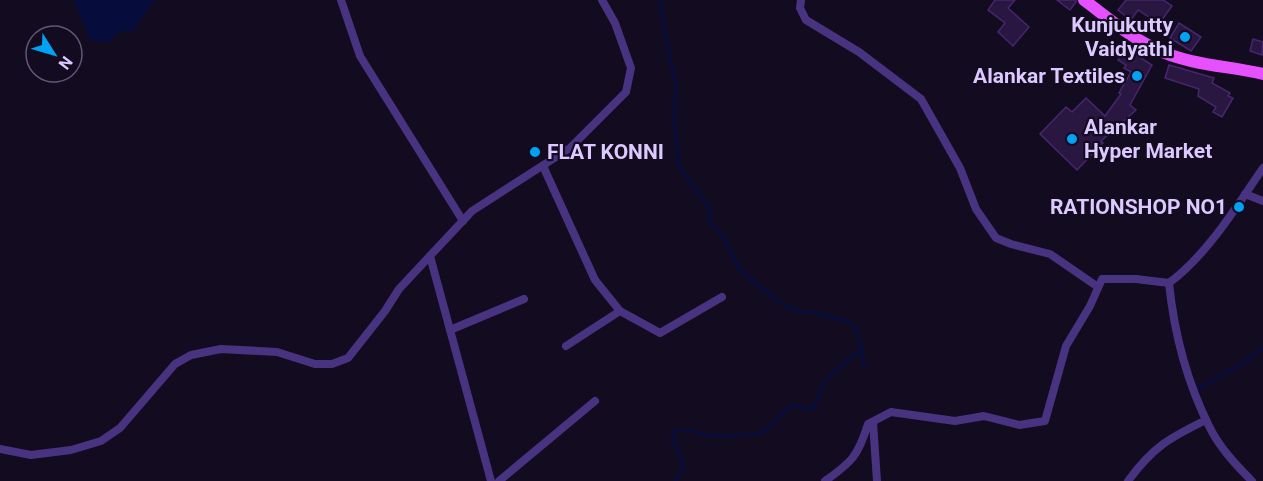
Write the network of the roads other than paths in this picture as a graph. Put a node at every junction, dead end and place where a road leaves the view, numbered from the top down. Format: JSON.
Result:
{"nodes":[{"id":1,"x":341,"y":0,"type":"edge"},
{"id":2,"x":602,"y":0,"type":"edge"},
{"id":3,"x":801,"y":0,"type":"edge"},
{"id":4,"x":1084,"y":0,"type":"edge"},
{"id":5,"x":1263,"y":74,"type":"edge"},
{"id":6,"x":543,"y":166,"type":"junction"},
{"id":7,"x":1263,"y":168,"type":"edge"},
{"id":8,"x":1245,"y":194,"type":"junction"},
{"id":9,"x":1263,"y":201,"type":"edge"},
{"id":10,"x":463,"y":221,"type":"junction"},
{"id":11,"x":430,"y":256,"type":"junction"},
{"id":12,"x":1170,"y":283,"type":"junction"},
{"id":13,"x":1098,"y":287,"type":"junction"},
{"id":14,"x":722,"y":297,"type":"dead end"},
{"id":15,"x":524,"y":299,"type":"dead end"},
{"id":16,"x":620,"y":311,"type":"junction"},
{"id":17,"x":450,"y":330,"type":"junction"},
{"id":18,"x":566,"y":346,"type":"dead end"},
{"id":19,"x":596,"y":401,"type":"dead end"},
{"id":20,"x":1206,"y":420,"type":"junction"},
{"id":21,"x":873,"y":422,"type":"junction"},
{"id":22,"x":0,"y":449,"type":"edge"},
{"id":23,"x":491,"y":481,"type":"edge"},
{"id":24,"x":500,"y":481,"type":"edge"},
{"id":25,"x":825,"y":481,"type":"edge"},
{"id":26,"x":877,"y":481,"type":"edge"},
{"id":27,"x":1128,"y":481,"type":"edge"},
{"id":28,"x":1252,"y":481,"type":"edge"}],
"edges":[{"from":1,"to":10,"type":"street"},
{"from":2,"to":6,"type":"street"},
{"from":3,"to":13,"type":"street"},
{"from":4,"to":5,"type":"main road"},
{"from":6,"to":10,"type":"street"},
{"from":6,"to":16,"type":"street"},
{"from":7,"to":8,"type":"street"},
{"from":8,"to":9,"type":"street"},
{"from":8,"to":12,"type":"street"},
{"from":10,"to":11,"type":"street"},
{"from":11,"to":17,"type":"street"},
{"from":11,"to":22,"type":"street"},
{"from":12,"to":13,"type":"street"},
{"from":12,"to":20,"type":"street"},
{"from":13,"to":21,"type":"street"},
{"from":14,"to":16,"type":"street"},
{"from":15,"to":17,"type":"street"},
{"from":16,"to":18,"type":"street"},
{"from":17,"to":23,"type":"street"},
{"from":19,"to":24,"type":"street"},
{"from":20,"to":27,"type":"street"},
{"from":20,"to":28,"type":"street"},
{"from":21,"to":25,"type":"street"},
{"from":21,"to":26,"type":"street"}]}
